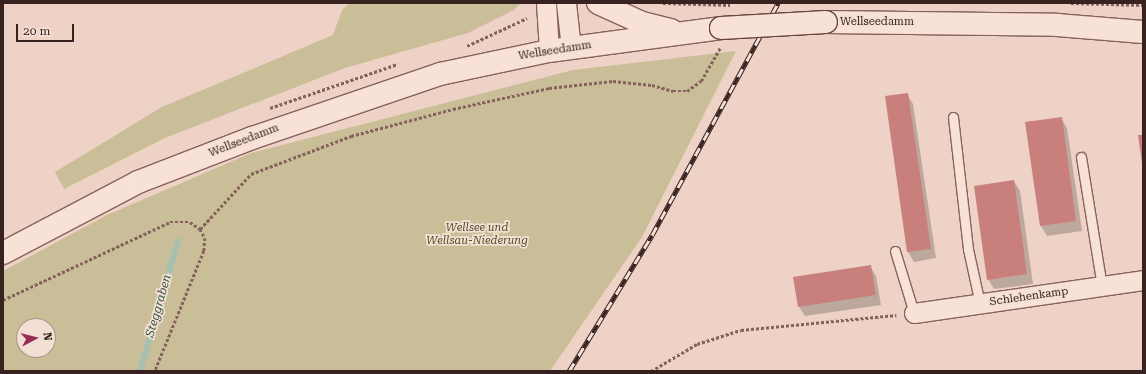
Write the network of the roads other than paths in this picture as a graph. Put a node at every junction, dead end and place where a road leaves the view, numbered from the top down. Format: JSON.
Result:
{"nodes":[{"id":1,"x":546,"y":3,"type":"edge"},
{"id":2,"x":566,"y":3,"type":"edge"},
{"id":3,"x":598,"y":3,"type":"edge"},
{"id":4,"x":1143,"y":32,"type":"edge"},
{"id":5,"x":682,"y":33,"type":"junction"},
{"id":6,"x":571,"y":48,"type":"junction"},
{"id":7,"x":549,"y":51,"type":"junction"},
{"id":8,"x":953,"y":117,"type":"dead end"},
{"id":9,"x":1081,"y":157,"type":"dead end"},
{"id":10,"x":895,"y":252,"type":"dead end"},
{"id":11,"x":3,"y":253,"type":"edge"},
{"id":12,"x":1143,"y":280,"type":"edge"},
{"id":13,"x":1102,"y":286,"type":"junction"},
{"id":14,"x":980,"y":304,"type":"junction"},
{"id":15,"x":914,"y":314,"type":"joint"}],
"edges":[{"from":1,"to":7,"type":"street"},
{"from":2,"to":6,"type":"street"},
{"from":3,"to":5,"type":"main road"},
{"from":4,"to":5,"type":"main road","name":"Wellseedamm","bridge":true},
{"from":5,"to":6,"type":"main road","name":"Wellseedamm"},
{"from":6,"to":7,"type":"main road","name":"Wellseedamm"},
{"from":7,"to":11,"type":"main road","name":"Wellseedamm"},
{"from":8,"to":14,"type":"lane"},
{"from":9,"to":13,"type":"lane"},
{"from":10,"to":15,"type":"lane"},
{"from":12,"to":13,"type":"street","name":"Schlehenkamp"},
{"from":13,"to":14,"type":"street","name":"Schlehenkamp"},
{"from":14,"to":15,"type":"street","name":"Schlehenkamp"}]}
